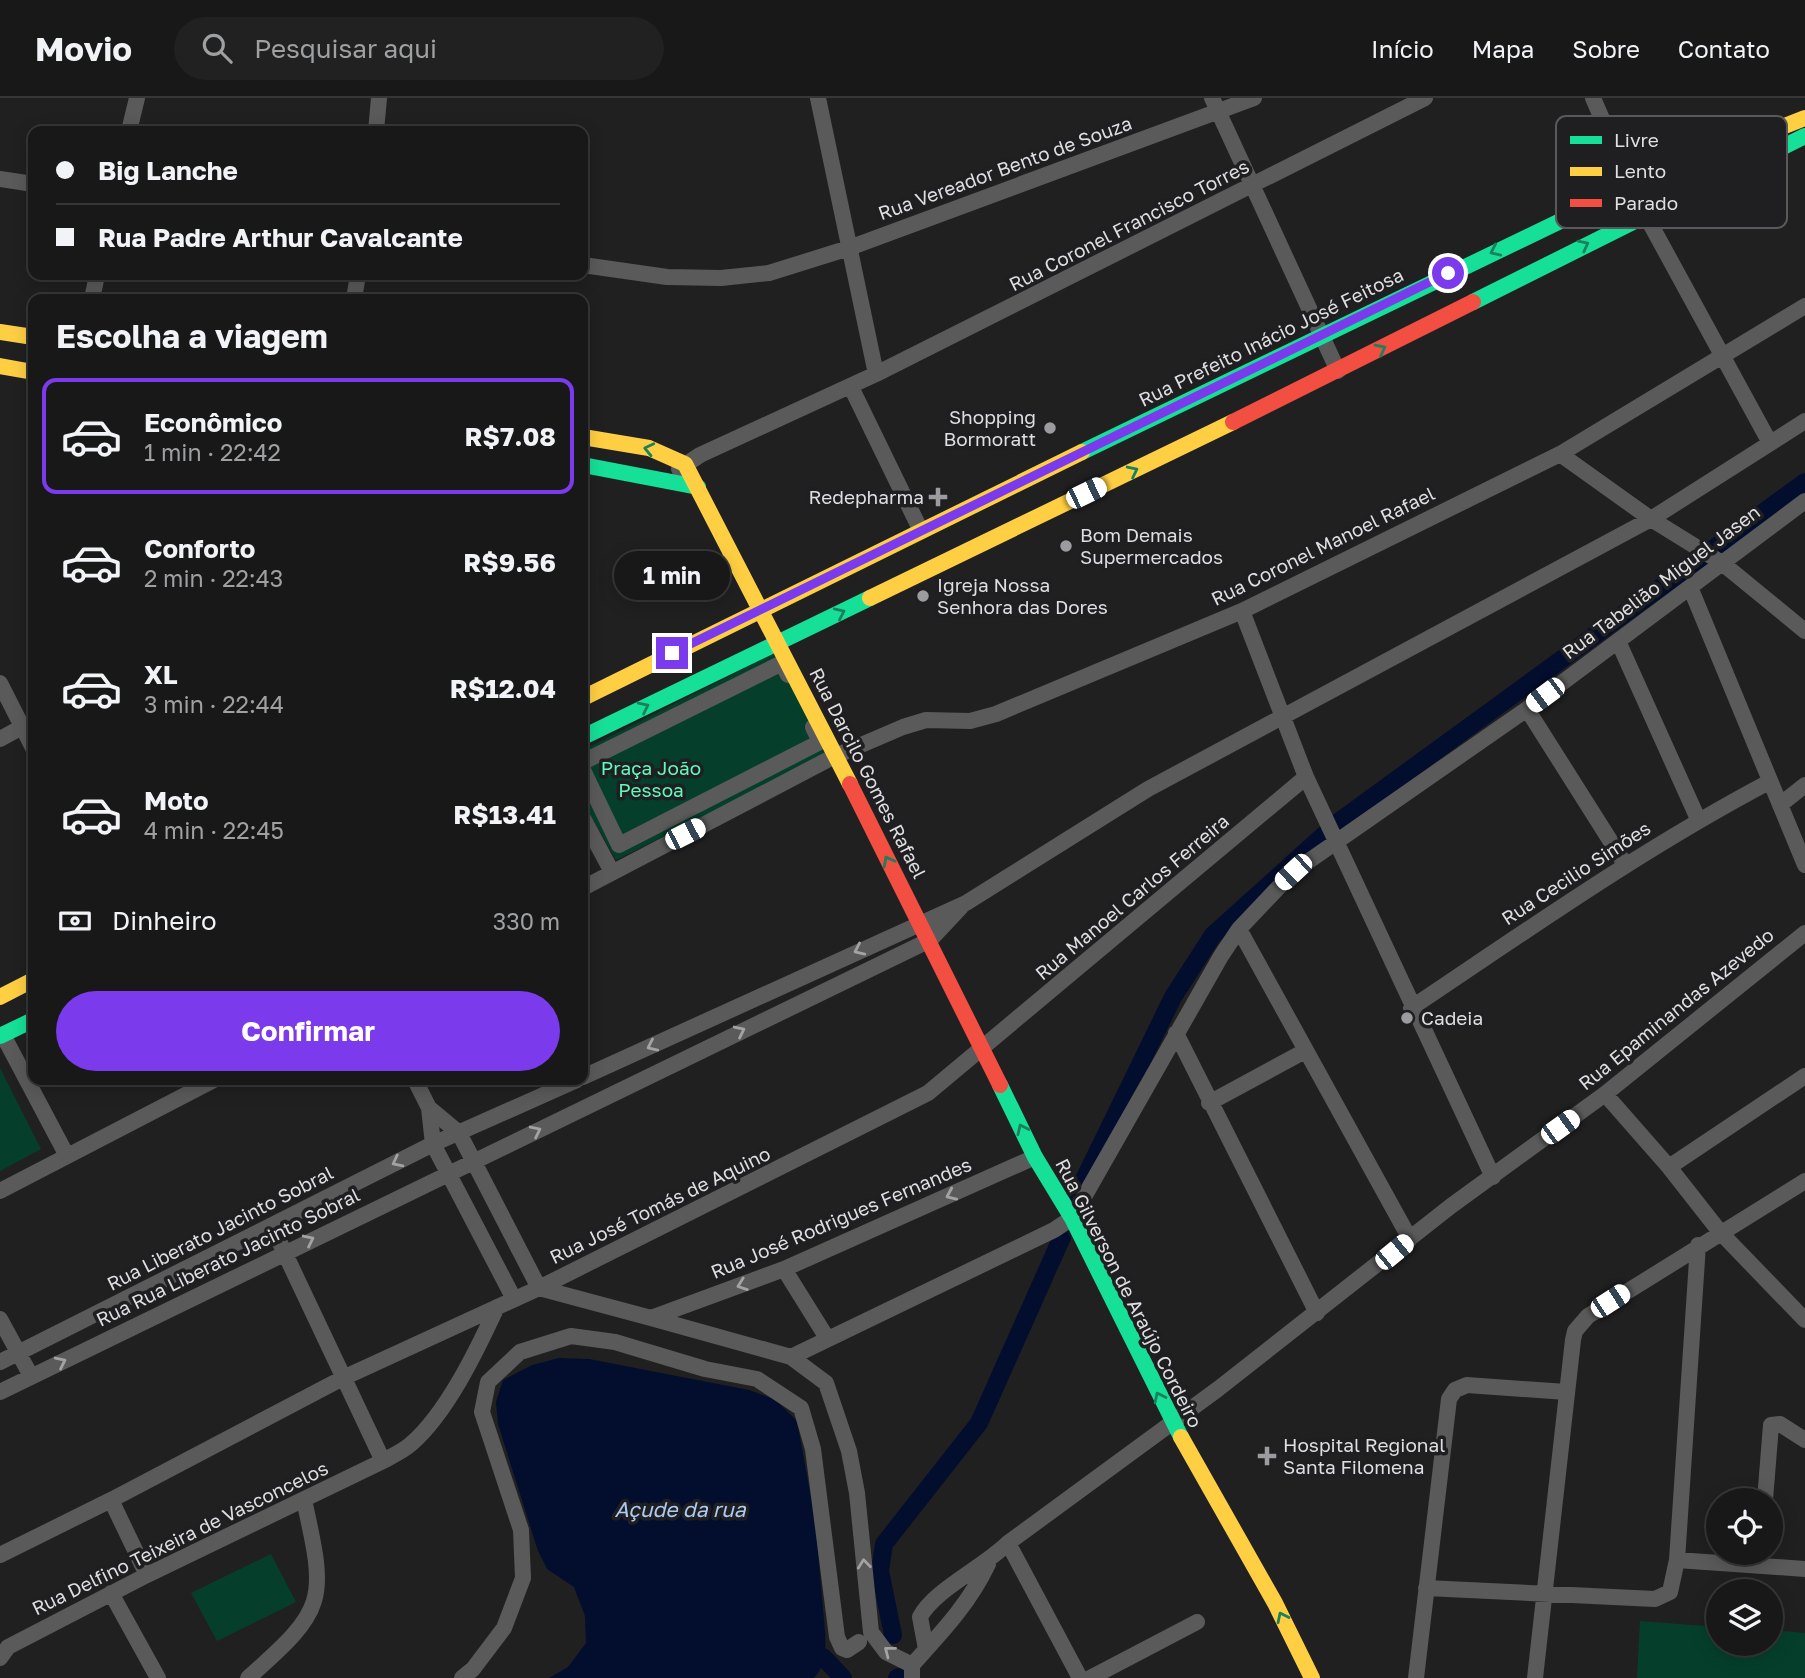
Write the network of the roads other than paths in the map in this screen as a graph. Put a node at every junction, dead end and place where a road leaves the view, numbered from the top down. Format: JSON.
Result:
{"nodes":[{"id":1,"x":137,"y":98,"type":"edge"},
{"id":2,"x":379,"y":98,"type":"edge"},
{"id":3,"x":818,"y":98,"type":"edge"},
{"id":4,"x":1254,"y":98,"type":"edge"},
{"id":5,"x":1425,"y":98,"type":"edge"},
{"id":6,"x":1593,"y":98,"type":"edge"},
{"id":7,"x":1214,"y":105,"type":"edge"},
{"id":8,"x":1601,"y":116,"type":"edge"},
{"id":9,"x":1805,"y":118,"type":"edge"},
{"id":10,"x":1787,"y":125,"type":"edge"},
{"id":11,"x":130,"y":126,"type":"edge"},
{"id":12,"x":376,"y":126,"type":"edge"},
{"id":13,"x":1805,"y":136,"type":"edge"},
{"id":14,"x":1787,"y":145,"type":"edge"},
{"id":15,"x":0,"y":179,"type":"edge"},
{"id":16,"x":28,"y":183,"type":"edge"},
{"id":17,"x":1251,"y":187,"type":"junction"},
{"id":18,"x":1556,"y":222,"type":"edge"},
{"id":19,"x":1618,"y":228,"type":"edge"},
{"id":20,"x":1652,"y":228,"type":"edge"},
{"id":21,"x":1520,"y":239,"type":"junction"},
{"id":22,"x":849,"y":248,"type":"junction"},
{"id":23,"x":588,"y":265,"type":"edge"},
{"id":24,"x":1535,"y":270,"type":"junction"},
{"id":25,"x":1424,"y":285,"type":"junction"},
{"id":26,"x":1805,"y":306,"type":"edge"},
{"id":27,"x":1441,"y":318,"type":"junction"},
{"id":28,"x":0,"y":332,"type":"edge"},
{"id":29,"x":1321,"y":335,"type":"junction"},
{"id":30,"x":28,"y":336,"type":"edge"},
{"id":31,"x":1721,"y":356,"type":"junction"},
{"id":32,"x":0,"y":366,"type":"edge"},
{"id":33,"x":28,"y":371,"type":"edge"},
{"id":34,"x":1338,"y":371,"type":"junction"},
{"id":35,"x":876,"y":374,"type":"junction"},
{"id":36,"x":851,"y":387,"type":"junction"},
{"id":37,"x":1241,"y":397,"type":"junction"},
{"id":38,"x":1805,"y":421,"type":"edge"},
{"id":39,"x":588,"y":437,"type":"edge"},
{"id":40,"x":1149,"y":442,"type":"junction"},
{"id":41,"x":1770,"y":443,"type":"junction"},
{"id":42,"x":1560,"y":454,"type":"junction"},
{"id":43,"x":685,"y":464,"type":"junction"},
{"id":44,"x":588,"y":466,"type":"edge"},
{"id":45,"x":669,"y":480,"type":"junction"},
{"id":46,"x":698,"y":487,"type":"junction"},
{"id":47,"x":1054,"y":489,"type":"junction"},
{"id":48,"x":1805,"y":501,"type":"edge"},
{"id":49,"x":1651,"y":519,"type":"junction"},
{"id":50,"x":920,"y":531,"type":"junction"},
{"id":51,"x":1722,"y":563,"type":"junction"},
{"id":52,"x":1689,"y":587,"type":"junction"},
{"id":53,"x":761,"y":608,"type":"junction"},
{"id":54,"x":1242,"y":611,"type":"junction"},
{"id":55,"x":1805,"y":631,"type":"edge"},
{"id":56,"x":1618,"y":641,"type":"junction"},
{"id":57,"x":779,"y":642,"type":"junction"},
{"id":58,"x":0,"y":682,"type":"edge"},
{"id":59,"x":588,"y":695,"type":"edge"},
{"id":60,"x":1527,"y":709,"type":"junction"},
{"id":61,"x":1284,"y":716,"type":"junction"},
{"id":62,"x":588,"y":735,"type":"edge"},
{"id":63,"x":28,"y":736,"type":"edge"},
{"id":64,"x":28,"y":738,"type":"edge"},
{"id":65,"x":0,"y":739,"type":"edge"},
{"id":66,"x":833,"y":757,"type":"junction"},
{"id":67,"x":588,"y":760,"type":"edge"},
{"id":68,"x":1306,"y":777,"type":"junction"},
{"id":69,"x":588,"y":780,"type":"edge"},
{"id":70,"x":1769,"y":782,"type":"junction"},
{"id":71,"x":1805,"y":785,"type":"edge"},
{"id":72,"x":1780,"y":805,"type":"junction"},
{"id":73,"x":1698,"y":819,"type":"junction"},
{"id":74,"x":588,"y":827,"type":"edge"},
{"id":75,"x":1336,"y":843,"type":"junction"},
{"id":76,"x":1625,"y":864,"type":"junction"},
{"id":77,"x":1805,"y":865,"type":"edge"},
{"id":78,"x":612,"y":872,"type":"junction"},
{"id":79,"x":588,"y":885,"type":"edge"},
{"id":80,"x":966,"y":903,"type":"junction"},
{"id":81,"x":920,"y":921,"type":"junction"},
{"id":82,"x":1239,"y":929,"type":"junction"},
{"id":83,"x":1805,"y":933,"type":"edge"},
{"id":84,"x":930,"y":940,"type":"junction"},
{"id":85,"x":28,"y":983,"type":"edge"},
{"id":86,"x":0,"y":997,"type":"edge"},
{"id":87,"x":1411,"y":1008,"type":"junction"},
{"id":88,"x":28,"y":1022,"type":"edge"},
{"id":89,"x":1176,"y":1032,"type":"junction"},
{"id":90,"x":1,"y":1036,"type":"edge"},
{"id":91,"x":984,"y":1048,"type":"junction"},
{"id":92,"x":1305,"y":1051,"type":"junction"},
{"id":93,"x":588,"y":1075,"type":"edge"},
{"id":94,"x":1805,"y":1076,"type":"edge"},
{"id":95,"x":204,"y":1085,"type":"edge"},
{"id":96,"x":418,"y":1085,"type":"edge"},
{"id":97,"x":566,"y":1085,"type":"edge"},
{"id":98,"x":583,"y":1085,"type":"edge"},
{"id":99,"x":1605,"y":1094,"type":"junction"},
{"id":100,"x":591,"y":1103,"type":"junction"},
{"id":101,"x":1209,"y":1103,"type":"junction"},
{"id":102,"x":429,"y":1108,"type":"junction"},
{"id":103,"x":459,"y":1132,"type":"junction"},
{"id":104,"x":433,"y":1144,"type":"junction"},
{"id":105,"x":66,"y":1154,"type":"junction"},
{"id":106,"x":1035,"y":1157,"type":"junction"},
{"id":107,"x":474,"y":1161,"type":"junction"},
{"id":108,"x":1669,"y":1167,"type":"junction"},
{"id":109,"x":447,"y":1173,"type":"junction"},
{"id":110,"x":1493,"y":1177,"type":"junction"},
{"id":111,"x":1805,"y":1181,"type":"edge"},
{"id":112,"x":0,"y":1191,"type":"edge"},
{"id":113,"x":1072,"y":1218,"type":"junction"},
{"id":114,"x":272,"y":1226,"type":"junction"},
{"id":115,"x":1720,"y":1233,"type":"junction"},
{"id":116,"x":1410,"y":1239,"type":"junction"},
{"id":117,"x":1698,"y":1245,"type":"junction"},
{"id":118,"x":285,"y":1251,"type":"junction"},
{"id":119,"x":784,"y":1269,"type":"junction"},
{"id":120,"x":539,"y":1288,"type":"junction"},
{"id":121,"x":514,"y":1299,"type":"junction"},
{"id":122,"x":497,"y":1307,"type":"junction"},
{"id":123,"x":1317,"y":1313,"type":"junction"},
{"id":124,"x":651,"y":1318,"type":"junction"},
{"id":125,"x":0,"y":1319,"type":"edge"},
{"id":126,"x":1805,"y":1320,"type":"edge"},
{"id":127,"x":827,"y":1338,"type":"junction"},
{"id":128,"x":18,"y":1352,"type":"junction"},
{"id":129,"x":791,"y":1357,"type":"junction"},
{"id":130,"x":0,"y":1362,"type":"edge"},
{"id":131,"x":31,"y":1376,"type":"junction"},
{"id":132,"x":343,"y":1378,"type":"junction"},
{"id":133,"x":0,"y":1392,"type":"edge"},
{"id":134,"x":1566,"y":1392,"type":"junction"},
{"id":135,"x":1172,"y":1422,"type":"junction"},
{"id":136,"x":1805,"y":1440,"type":"edge"},
{"id":137,"x":383,"y":1461,"type":"junction"},
{"id":138,"x":1766,"y":1488,"type":"edge"},
{"id":139,"x":111,"y":1500,"type":"junction"},
{"id":140,"x":304,"y":1500,"type":"junction"},
{"id":141,"x":1008,"y":1543,"type":"junction"},
{"id":142,"x":0,"y":1555,"type":"edge"},
{"id":143,"x":1677,"y":1560,"type":"junction"},
{"id":144,"x":1706,"y":1560,"type":"edge"},
{"id":145,"x":989,"y":1561,"type":"junction"},
{"id":146,"x":1783,"y":1564,"type":"edge"},
{"id":147,"x":1805,"y":1569,"type":"edge"},
{"id":148,"x":148,"y":1575,"type":"junction"},
{"id":149,"x":1426,"y":1588,"type":"junction"},
{"id":150,"x":111,"y":1593,"type":"junction"},
{"id":151,"x":1545,"y":1594,"type":"junction"},
{"id":152,"x":1197,"y":1622,"type":"dead end"},
{"id":153,"x":859,"y":1642,"type":"dead end"},
{"id":154,"x":926,"y":1649,"type":"junction"},
{"id":155,"x":0,"y":1658,"type":"edge"},
{"id":156,"x":912,"y":1672,"type":"edge"},
{"id":157,"x":158,"y":1678,"type":"edge"},
{"id":158,"x":248,"y":1678,"type":"edge"},
{"id":159,"x":462,"y":1678,"type":"edge"},
{"id":160,"x":1080,"y":1678,"type":"edge"},
{"id":161,"x":1090,"y":1678,"type":"edge"},
{"id":162,"x":1312,"y":1678,"type":"edge"},
{"id":163,"x":1416,"y":1678,"type":"edge"},
{"id":164,"x":1535,"y":1678,"type":"edge"}],
"edges":[{"from":1,"to":11,"type":"street"},
{"from":2,"to":12,"type":"street"},
{"from":3,"to":22,"type":"street"},
{"from":4,"to":7,"type":"street","name":"Rua Vereador Bento de Souza"},
{"from":5,"to":17,"type":"street","name":"Rua Coronel Francisco Torres"},
{"from":6,"to":8,"type":"street"},
{"from":7,"to":17,"type":"street"},
{"from":7,"to":22,"type":"street","name":"Rua Vereador Bento de Souza"},
{"from":9,"to":10,"type":"main road","name":"Rua Prefeito Inácio José Feitosa"},
{"from":13,"to":14,"type":"main road","name":"Rua Prefeito Inácio José Feitosa"},
{"from":15,"to":16,"type":"street"},
{"from":17,"to":29,"type":"street"},
{"from":17,"to":35,"type":"street","name":"Rua Coronel Francisco Torres"},
{"from":18,"to":21,"type":"main road","name":"Rua Prefeito Inácio José Feitosa"},
{"from":24,"to":19,"type":"main road","name":"Rua Prefeito Inácio José Feitosa","one_way":true},
{"from":20,"to":31,"type":"street"},
{"from":21,"to":24,"type":"main road"},
{"from":21,"to":25,"type":"main road","name":"Rua Prefeito Inácio José Feitosa","one_way":true},
{"from":22,"to":23,"type":"street","name":"Rua Vereador Bento de Souza"},
{"from":22,"to":35,"type":"street"},
{"from":24,"to":27,"type":"main road","name":"Rua Prefeito Inácio José Feitosa"},
{"from":25,"to":27,"type":"main road"},
{"from":25,"to":29,"type":"main road","name":"Rua Prefeito Inácio José Feitosa"},
{"from":26,"to":31,"type":"street","name":"Rua Coronel Manoel Rafael"},
{"from":34,"to":27,"type":"main road","name":"Rua Prefeito Inácio José Feitosa","one_way":true},
{"from":28,"to":30,"type":"main road"},
{"from":29,"to":34,"type":"street"},
{"from":29,"to":37,"type":"main road","name":"Rua Prefeito Inácio José Feitosa"},
{"from":31,"to":41,"type":"street"},
{"from":31,"to":42,"type":"street","name":"Rua Coronel Manoel Rafael"},
{"from":32,"to":33,"type":"main road"},
{"from":34,"to":37,"type":"main road","name":"Rua Prefeito Inácio José Feitosa"},
{"from":35,"to":36,"type":"street","name":"Rua Coronel Francisco Torres"},
{"from":36,"to":43,"type":"street","name":"Rua Coronel Francisco Torres"},
{"from":36,"to":50,"type":"street"},
{"from":37,"to":40,"type":"main road","name":"Rua Prefeito Inácio José Feitosa"},
{"from":37,"to":40,"type":"main road","name":"Rua Prefeito Inácio José Feitosa"},
{"from":38,"to":41,"type":"street"},
{"from":43,"to":39,"type":"main road","one_way":true},
{"from":47,"to":40,"type":"main road","name":"Rua Prefeito Inácio José Feitosa","one_way":true},
{"from":40,"to":47,"type":"main road","name":"Rua Prefeito Inácio José Feitosa"},
{"from":41,"to":49,"type":"street"},
{"from":42,"to":49,"type":"street"},
{"from":42,"to":54,"type":"street","name":"Rua Coronel Manoel Rafael"},
{"from":43,"to":45,"type":"street"},
{"from":43,"to":46,"type":"main road","name":"Rua Darcilo Gomes Rafael"},
{"from":44,"to":45,"type":"main road"},
{"from":45,"to":46,"type":"main road"},
{"from":46,"to":53,"type":"main road","name":"Rua Darcilo Gomes Rafael"},
{"from":47,"to":50,"type":"main road","name":"Rua Prefeito Inácio José Feitosa"},
{"from":57,"to":47,"type":"main road","name":"Rua Prefeito Inácio José Feitosa","one_way":true},
{"from":48,"to":51,"type":"street","name":"Rua Tabelião Miguel Jasen"},
{"from":49,"to":51,"type":"street"},
{"from":49,"to":61,"type":"street"},
{"from":50,"to":53,"type":"main road","name":"Rua Prefeito Inácio José Feitosa"},
{"from":51,"to":52,"type":"street","name":"Rua Tabelião Miguel Jasen"},
{"from":51,"to":55,"type":"street"},
{"from":52,"to":56,"type":"street","name":"Rua Tabelião Miguel Jasen"},
{"from":52,"to":70,"type":"street"},
{"from":53,"to":57,"type":"main road","name":"Rua Darcilo Gomes Rafael"},
{"from":53,"to":59,"type":"main road","name":"Rua Prefeito Inácio José Feitosa"},
{"from":54,"to":61,"type":"street"},
{"from":54,"to":66,"type":"street","name":"Rua Coronel Manoel Rafael"},
{"from":56,"to":60,"type":"street","name":"Rua Tabelião Miguel Jasen"},
{"from":56,"to":73,"type":"street"},
{"from":62,"to":57,"type":"main road","name":"Rua Prefeito Inácio José Feitosa","one_way":true},
{"from":57,"to":66,"type":"main road","name":"Rua Darcilo Gomes Rafael"},
{"from":58,"to":63,"type":"street"},
{"from":60,"to":75,"type":"street","name":"Rua Tabelião Miguel Jasen"},
{"from":60,"to":76,"type":"street"},
{"from":61,"to":68,"type":"street"},
{"from":61,"to":80,"type":"street"},
{"from":64,"to":65,"type":"street"},
{"from":66,"to":78,"type":"street","name":"Rua Coronel Manoel Rafael"},
{"from":81,"to":66,"type":"main road","name":"Rua Darcilo Gomes Rafael","one_way":true},
{"from":67,"to":69,"type":"street"},
{"from":68,"to":75,"type":"street"},
{"from":68,"to":91,"type":"street","name":"Rua Manoel Carlos Ferreira"},
{"from":70,"to":72,"type":"street"},
{"from":70,"to":73,"type":"street","name":"Rua Cecilio Simões"},
{"from":71,"to":72,"type":"street"},
{"from":72,"to":77,"type":"street"},
{"from":73,"to":76,"type":"street","name":"Rua Cecilio Simões"},
{"from":74,"to":78,"type":"street"},
{"from":75,"to":82,"type":"street","name":"Rua Tabelião Miguel Jasen"},
{"from":75,"to":87,"type":"street"},
{"from":76,"to":87,"type":"street","name":"Rua Cecilio Simões"},
{"from":78,"to":79,"type":"street","name":"Rua Coronel Manoel Rafael"},
{"from":80,"to":81,"type":"street","name":"Rua Liberato Jacinto Sobral"},
{"from":80,"to":84,"type":"street"},
{"from":81,"to":84,"type":"main road","name":"Rua Gilverson de Araújo Cordeiro"},
{"from":81,"to":93,"type":"street","name":"Rua Liberato Jacinto Sobral","one_way":true},
{"from":82,"to":89,"type":"street","name":"Rua Tabelião Miguel Jasen"},
{"from":82,"to":92,"type":"street"},
{"from":83,"to":99,"type":"street","name":"Rua Epaminandas Azevedo"},
{"from":84,"to":91,"type":"main road","name":"Rua Gilverson de Araújo Cordeiro"},
{"from":100,"to":84,"type":"street","name":"Rua Rua Liberato Jacinto Sobral","one_way":true},
{"from":85,"to":86,"type":"main road"},
{"from":87,"to":110,"type":"street"},
{"from":88,"to":90,"type":"main road"},
{"from":89,"to":101,"type":"street"},
{"from":89,"to":113,"type":"street","name":"Rua Tabelião Miguel Jasen"},
{"from":90,"to":105,"type":"street"},
{"from":106,"to":91,"type":"main road","name":"Rua Gilverson de Araújo Cordeiro","one_way":true},
{"from":91,"to":120,"type":"street","name":"Rua José Tomás de Aquino"},
{"from":92,"to":101,"type":"street"},
{"from":92,"to":116,"type":"street"},
{"from":94,"to":108,"type":"street"},
{"from":95,"to":105,"type":"street"},
{"from":96,"to":102,"type":"street"},
{"from":97,"to":103,"type":"street","name":"Rua Liberato Jacinto Sobral"},
{"from":98,"to":100,"type":"street"},
{"from":99,"to":108,"type":"street"},
{"from":99,"to":110,"type":"street","name":"Rua Epaminandas Azevedo"},
{"from":107,"to":100,"type":"street","name":"Rua Rua Liberato Jacinto Sobral","one_way":true},
{"from":101,"to":123,"type":"street"},
{"from":102,"to":103,"type":"street"},
{"from":102,"to":104,"type":"street"},
{"from":103,"to":104,"type":"street","name":"Rua Liberato Jacinto Sobral"},
{"from":103,"to":107,"type":"street"},
{"from":104,"to":109,"type":"street"},
{"from":104,"to":114,"type":"street","name":"Rua Liberato Jacinto Sobral","one_way":true},
{"from":105,"to":112,"type":"street"},
{"from":106,"to":113,"type":"main road","name":"Rua Gilverson de Araújo Cordeiro"},
{"from":106,"to":119,"type":"street","name":"Rua José Rodrigues Fernandes","one_way":true},
{"from":107,"to":109,"type":"street","name":"Rua Rua Liberato Jacinto Sobral"},
{"from":107,"to":120,"type":"street"},
{"from":108,"to":115,"type":"street"},
{"from":118,"to":109,"type":"street","name":"Rua Rua Liberato Jacinto Sobral","one_way":true},
{"from":109,"to":121,"type":"street"},
{"from":110,"to":116,"type":"street","name":"Rua Epaminandas Azevedo"},
{"from":111,"to":115,"type":"street"},
{"from":113,"to":127,"type":"street"},
{"from":135,"to":113,"type":"main road","name":"Rua Gilverson de Araújo Cordeiro","one_way":true},
{"from":114,"to":118,"type":"street"},
{"from":114,"to":128,"type":"street","name":"Rua Liberato Jacinto Sobral"},
{"from":115,"to":117,"type":"street"},
{"from":115,"to":126,"type":"street"},
{"from":116,"to":123,"type":"street","name":"Rua Epaminandas Azevedo"},
{"from":117,"to":134,"type":"street"},
{"from":117,"to":143,"type":"street"},
{"from":131,"to":118,"type":"street","name":"Rua Rua Liberato Jacinto Sobral","one_way":true},
{"from":118,"to":132,"type":"street"},
{"from":119,"to":124,"type":"street","name":"Rua José Rodrigues Fernandes","one_way":true},
{"from":119,"to":127,"type":"street"},
{"from":120,"to":121,"type":"street","name":"Rua José Tomás de Aquino"},
{"from":120,"to":124,"type":"street"},
{"from":121,"to":122,"type":"street","name":"Rua José Tomás de Aquino"},
{"from":122,"to":132,"type":"street","name":"Rua José Tomás de Aquino"},
{"from":122,"to":137,"type":"street","name":"Rua Delfino Teixeira de Vasconcelos"},
{"from":123,"to":135,"type":"street","name":"Rua Epaminandas Azevedo"},
{"from":124,"to":129,"type":"street"},
{"from":125,"to":128,"type":"street"},
{"from":127,"to":129,"type":"street"},
{"from":128,"to":130,"type":"street","name":"Rua Liberato Jacinto Sobral"},
{"from":128,"to":131,"type":"street"},
{"from":156,"to":129,"type":"street","one_way":true},
{"from":131,"to":133,"type":"street","name":"Rua Rua Liberato Jacinto Sobral"},
{"from":132,"to":137,"type":"street"},
{"from":132,"to":139,"type":"street"},
{"from":134,"to":149,"type":"street"},
{"from":134,"to":151,"type":"street"},
{"from":135,"to":141,"type":"street","name":"Rua Epaminandas Azevedo"},
{"from":162,"to":135,"type":"main road","name":"Rua Gilverson de Araújo Cordeiro","one_way":true},
{"from":136,"to":138,"type":"street"},
{"from":137,"to":140,"type":"street","name":"Rua Delfino Teixeira de Vasconcelos"},
{"from":139,"to":142,"type":"street"},
{"from":139,"to":148,"type":"street"},
{"from":140,"to":148,"type":"street","name":"Rua Delfino Teixeira de Vasconcelos"},
{"from":140,"to":158,"type":"street"},
{"from":141,"to":145,"type":"street","name":"Rua Epaminandas Azevedo"},
{"from":141,"to":160,"type":"street"},
{"from":143,"to":144,"type":"street"},
{"from":143,"to":151,"type":"street"},
{"from":145,"to":154,"type":"street"},
{"from":145,"to":154,"type":"street"},
{"from":146,"to":147,"type":"street"},
{"from":148,"to":150,"type":"street","name":"Rua Delfino Teixeira de Vasconcelos"},
{"from":149,"to":151,"type":"street"},
{"from":149,"to":163,"type":"street"},
{"from":150,"to":155,"type":"street","name":"Rua Delfino Teixeira de Vasconcelos"},
{"from":150,"to":157,"type":"street"},
{"from":151,"to":164,"type":"street"},
{"from":152,"to":161,"type":"street"},
{"from":153,"to":159,"type":"street"},
{"from":154,"to":156,"type":"street"}]}
